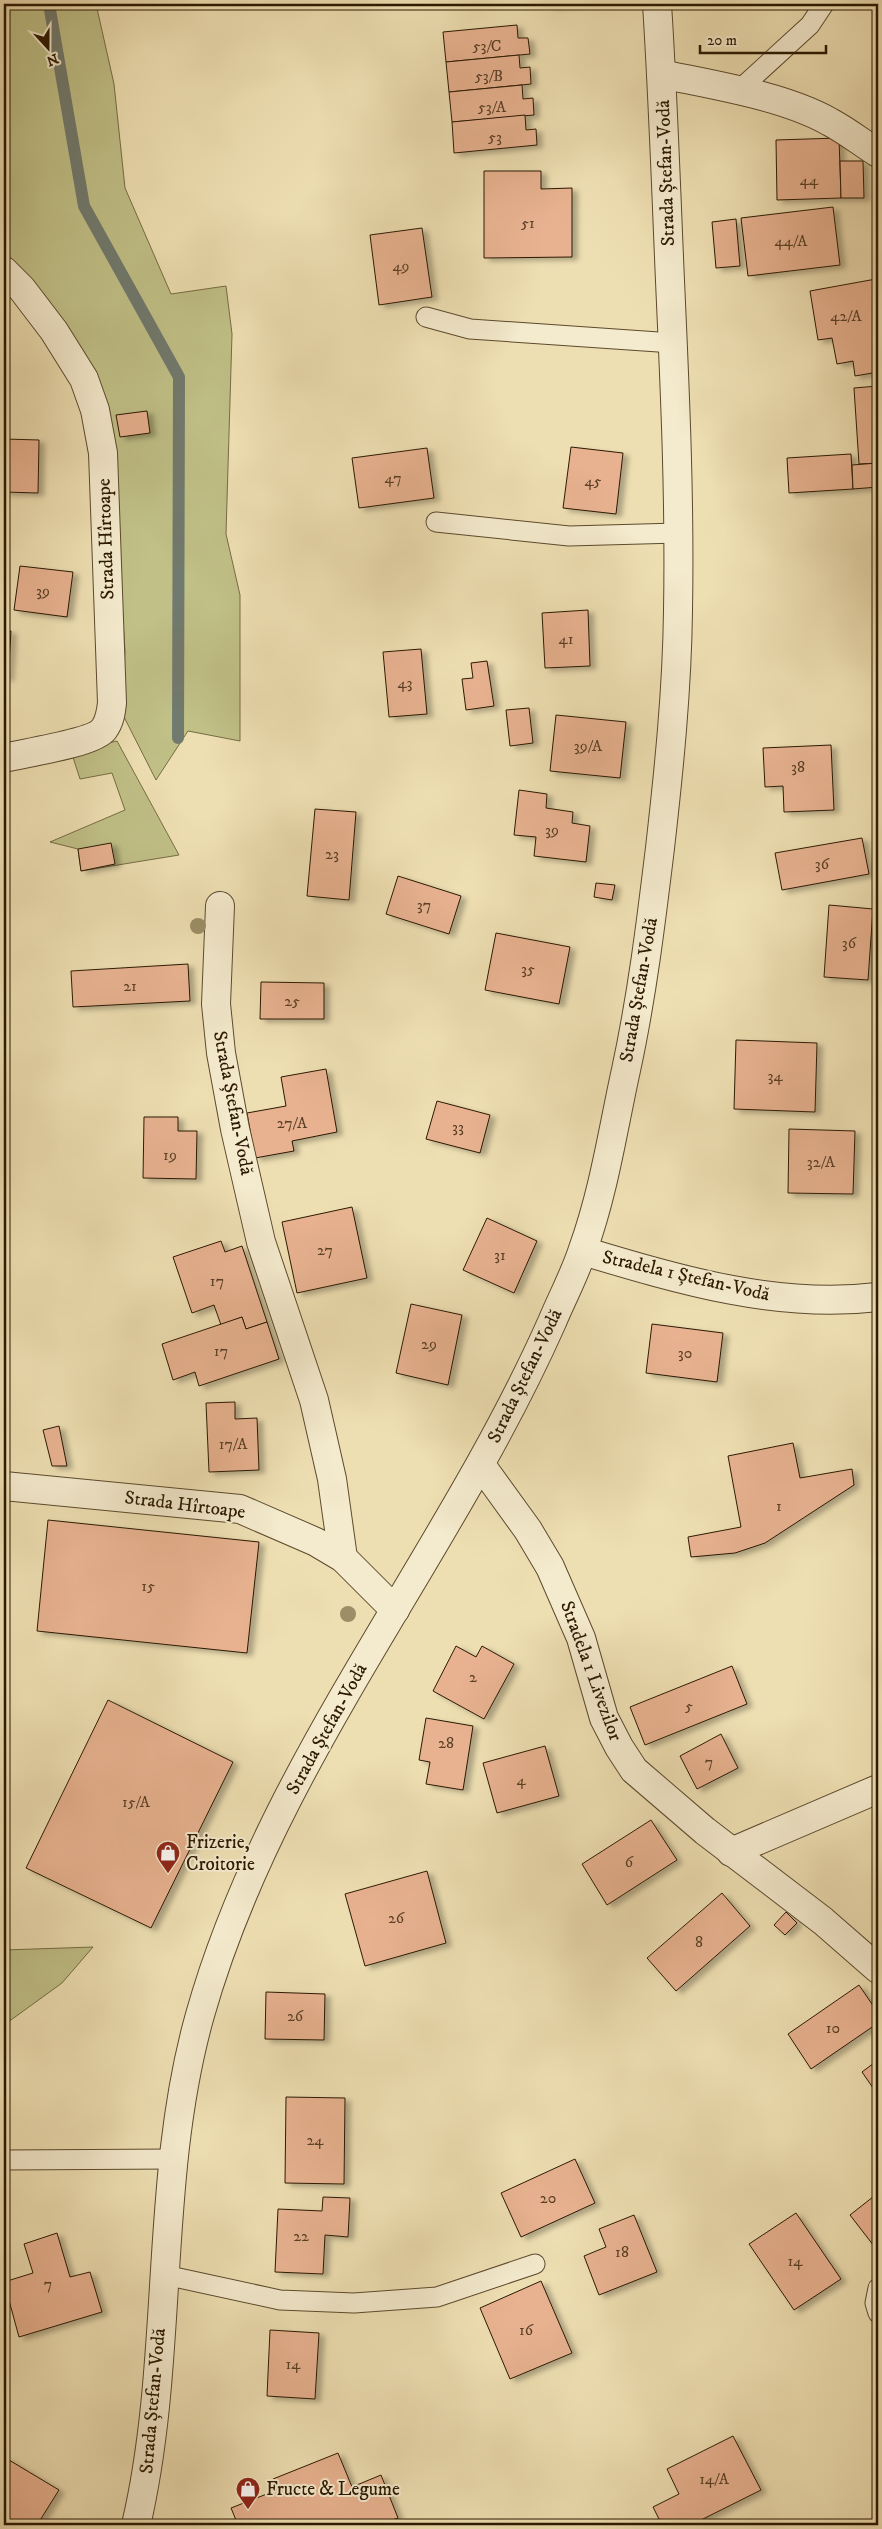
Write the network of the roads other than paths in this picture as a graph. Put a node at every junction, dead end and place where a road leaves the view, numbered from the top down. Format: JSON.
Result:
{"nodes":[{"id":1,"x":657,"y":4,"type":"edge"},
{"id":2,"x":824,"y":4,"type":"edge"},
{"id":3,"x":661,"y":74,"type":"junction"},
{"id":4,"x":739,"y":90,"type":"junction"},
{"id":5,"x":878,"y":153,"type":"edge"},
{"id":6,"x":4,"y":271,"type":"edge"},
{"id":7,"x":426,"y":317,"type":"dead end"},
{"id":8,"x":673,"y":343,"type":"junction"},
{"id":9,"x":436,"y":522,"type":"dead end"},
{"id":10,"x":678,"y":533,"type":"junction"},
{"id":11,"x":4,"y":758,"type":"edge"},
{"id":12,"x":220,"y":906,"type":"dead end"},
{"id":13,"x":583,"y":1251,"type":"junction"},
{"id":14,"x":878,"y":1297,"type":"edge"},
{"id":15,"x":481,"y":1465,"type":"junction"},
{"id":16,"x":4,"y":1486,"type":"edge"},
{"id":17,"x":343,"y":1558,"type":"junction"},
{"id":18,"x":395,"y":1610,"type":"junction"},
{"id":19,"x":878,"y":1789,"type":"edge"},
{"id":20,"x":731,"y":1852,"type":"junction"},
{"id":21,"x":878,"y":1969,"type":"edge"},
{"id":22,"x":174,"y":2159,"type":"junction"},
{"id":23,"x":4,"y":2160,"type":"edge"},
{"id":24,"x":535,"y":2264,"type":"dead end"},
{"id":25,"x":164,"y":2275,"type":"junction"},
{"id":26,"x":878,"y":2288,"type":"edge"},
{"id":27,"x":878,"y":2313,"type":"edge"},
{"id":28,"x":136,"y":2525,"type":"edge"}],
"edges":[{"from":1,"to":3,"type":"street","name":"Strada Ștefan-Vodă"},
{"from":2,"to":4,"type":"lane"},
{"from":3,"to":4,"type":"street"},
{"from":3,"to":8,"type":"street","name":"Strada Ștefan-Vodă"},
{"from":4,"to":5,"type":"street"},
{"from":6,"to":11,"type":"street","name":"Strada Hîrtoape"},
{"from":7,"to":8,"type":"lane"},
{"from":8,"to":10,"type":"street","name":"Strada Ștefan-Vodă"},
{"from":9,"to":10,"type":"lane"},
{"from":10,"to":13,"type":"street","name":"Strada Ștefan-Vodă"},
{"from":12,"to":17,"type":"street","name":"Strada Ștefan-Vodă"},
{"from":13,"to":14,"type":"street","name":"Stradela 1 Ștefan-Vodă"},
{"from":13,"to":15,"type":"street","name":"Strada Ștefan-Vodă"},
{"from":15,"to":18,"type":"street","name":"Strada Ștefan-Vodă"},
{"from":15,"to":20,"type":"street","name":"Stradela 1 Livezilor"},
{"from":16,"to":17,"type":"street","name":"Strada Hîrtoape"},
{"from":17,"to":18,"type":"street","name":"Strada Hîrtoape"},
{"from":18,"to":22,"type":"street","name":"Strada Ștefan-Vodă"},
{"from":19,"to":20,"type":"street"},
{"from":20,"to":21,"type":"street","name":"Stradela 1 Livezilor"},
{"from":22,"to":23,"type":"lane"},
{"from":22,"to":25,"type":"street","name":"Strada Ștefan-Vodă"},
{"from":24,"to":25,"type":"lane"},
{"from":25,"to":28,"type":"street","name":"Strada Ștefan-Vodă"},
{"from":26,"to":27,"type":"lane"}]}
